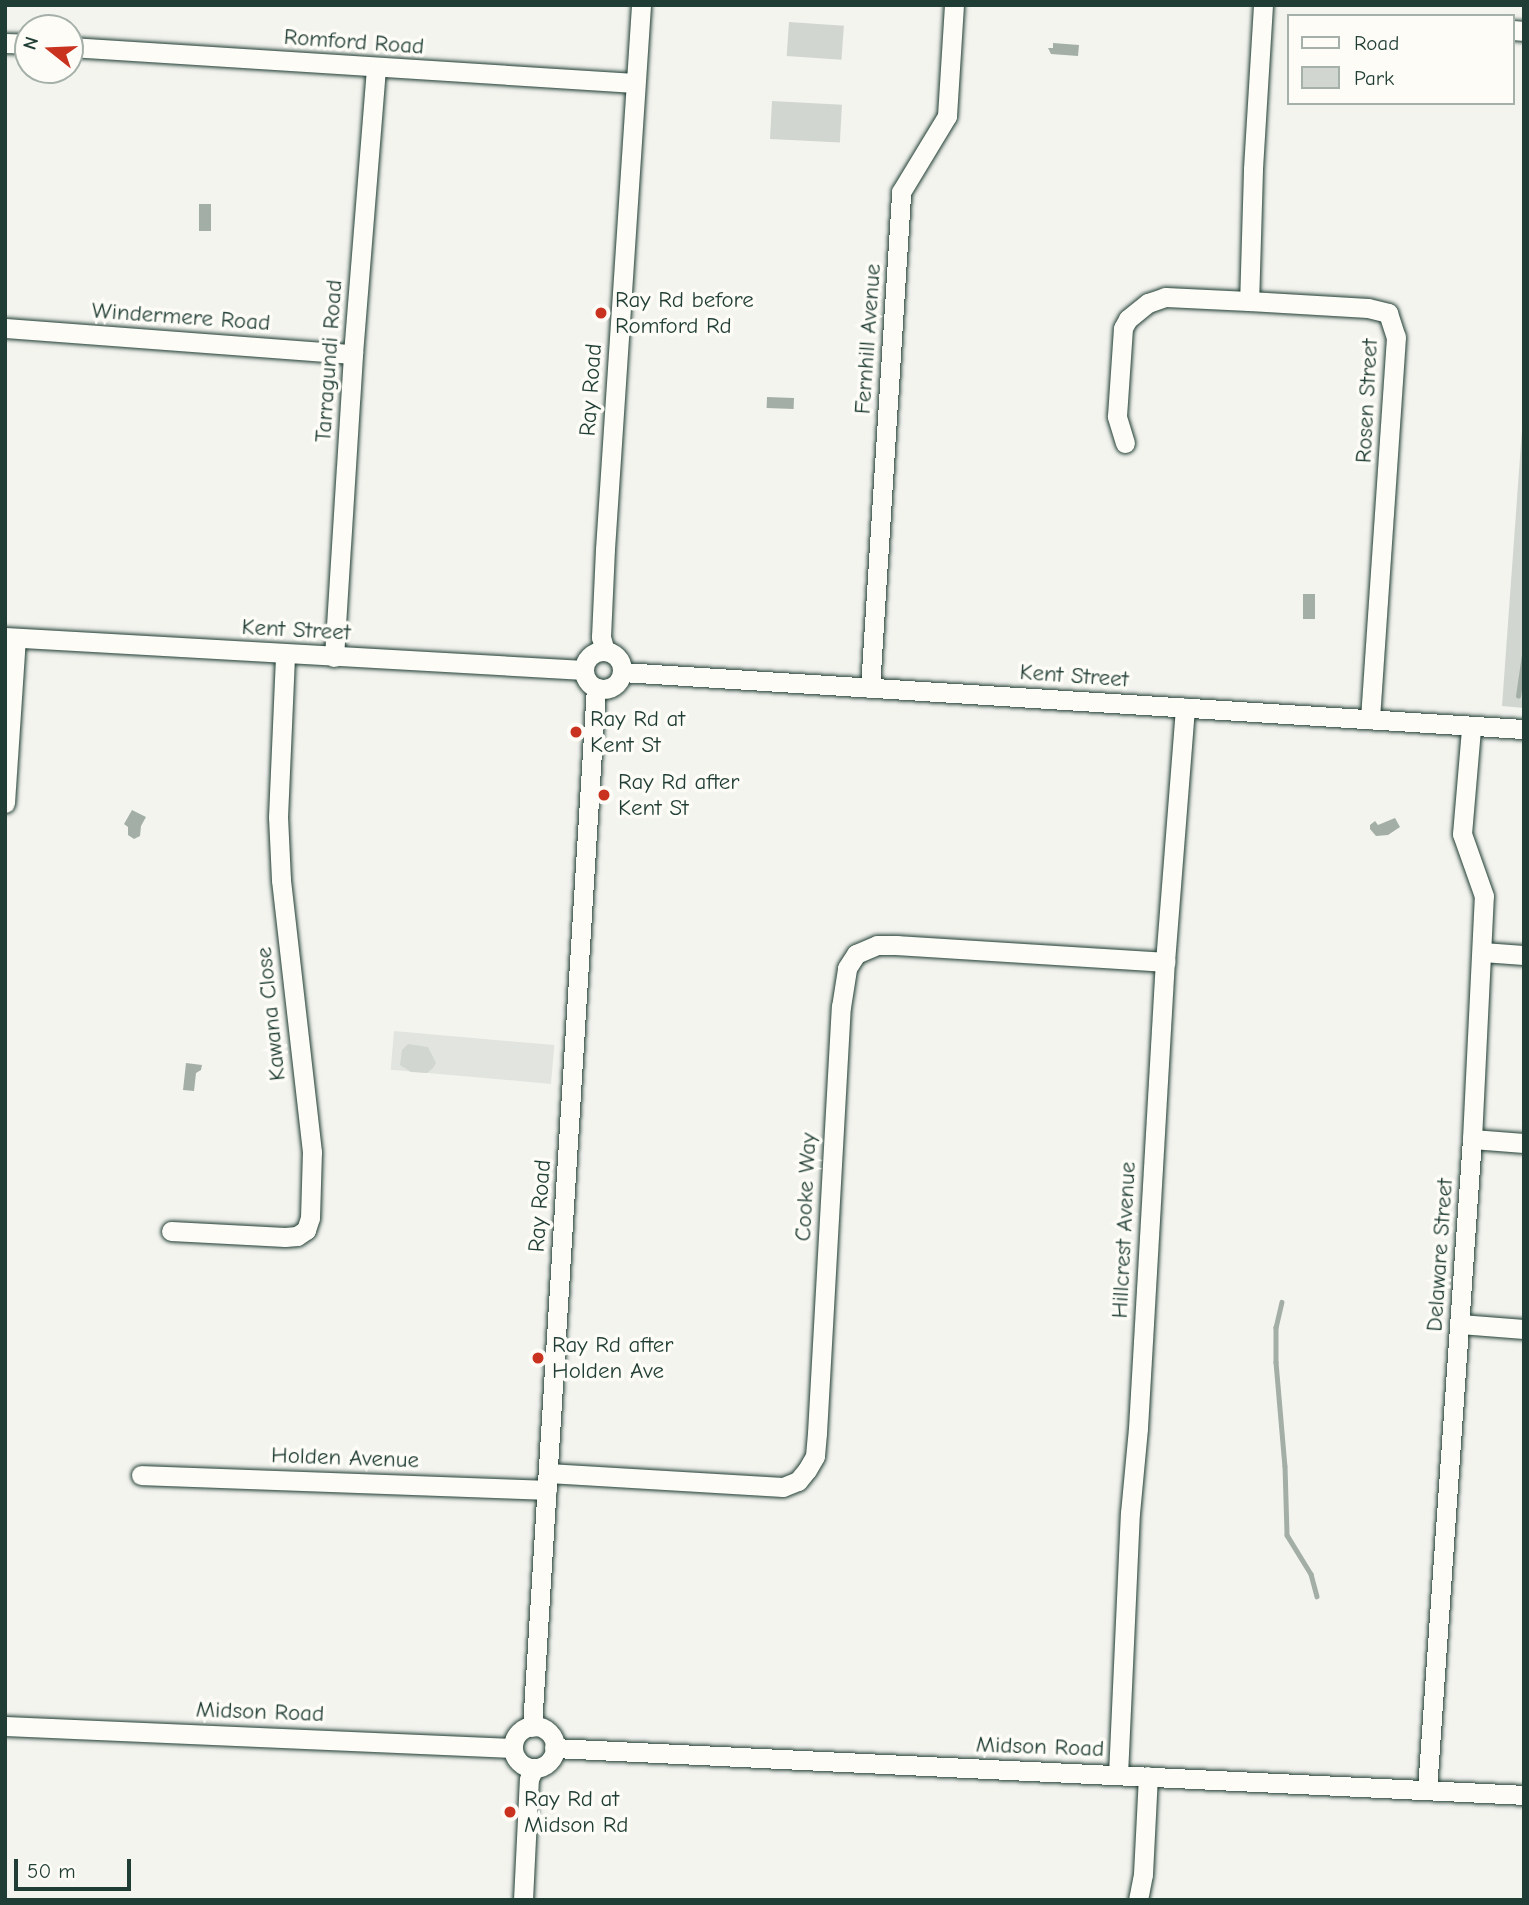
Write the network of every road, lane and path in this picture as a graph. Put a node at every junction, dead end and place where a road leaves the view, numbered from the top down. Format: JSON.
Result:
{"nodes":[{"id":1,"x":641,"y":5,"type":"edge"},
{"id":2,"x":954,"y":5,"type":"edge"},
{"id":3,"x":1263,"y":5,"type":"edge"},
{"id":4,"x":84,"y":48,"type":"edge"},
{"id":5,"x":376,"y":69,"type":"junction"},
{"id":6,"x":635,"y":83,"type":"junction"},
{"id":7,"x":1249,"y":301,"type":"junction"},
{"id":8,"x":5,"y":328,"type":"edge"},
{"id":9,"x":353,"y":354,"type":"junction"},
{"id":10,"x":1125,"y":443,"type":"dead end"},
{"id":11,"x":11,"y":638,"type":"edge"},
{"id":12,"x":605,"y":651,"type":"junction"},
{"id":13,"x":285,"y":654,"type":"junction"},
{"id":14,"x":334,"y":657,"type":"junction"},
{"id":15,"x":584,"y":670,"type":"junction"},
{"id":16,"x":622,"y":672,"type":"junction"},
{"id":17,"x":596,"y":688,"type":"junction"},
{"id":18,"x":870,"y":688,"type":"junction"},
{"id":19,"x":1185,"y":708,"type":"junction"},
{"id":20,"x":1370,"y":719,"type":"junction"},
{"id":21,"x":1471,"y":728,"type":"junction"},
{"id":22,"x":1524,"y":729,"type":"edge"},
{"id":23,"x":5,"y":803,"type":"edge"},
{"id":24,"x":1482,"y":952,"type":"junction"},
{"id":25,"x":1524,"y":955,"type":"edge"},
{"id":26,"x":1165,"y":962,"type":"junction"},
{"id":27,"x":1472,"y":1139,"type":"junction"},
{"id":28,"x":1524,"y":1143,"type":"edge"},
{"id":29,"x":171,"y":1231,"type":"dead end"},
{"id":30,"x":1460,"y":1324,"type":"junction"},
{"id":31,"x":1524,"y":1329,"type":"edge"},
{"id":32,"x":141,"y":1475,"type":"dead end"},
{"id":33,"x":547,"y":1482,"type":"junction"},
{"id":34,"x":5,"y":1726,"type":"edge"},
{"id":35,"x":532,"y":1727,"type":"junction"},
{"id":36,"x":513,"y":1748,"type":"junction"},
{"id":37,"x":554,"y":1748,"type":"junction"},
{"id":38,"x":534,"y":1768,"type":"junction"},
{"id":39,"x":1118,"y":1774,"type":"junction"},
{"id":40,"x":1148,"y":1776,"type":"junction"},
{"id":41,"x":1427,"y":1790,"type":"junction"},
{"id":42,"x":1524,"y":1795,"type":"edge"},
{"id":43,"x":523,"y":1900,"type":"edge"},
{"id":44,"x":1138,"y":1900,"type":"edge"}],
"edges":[{"from":1,"to":6,"type":"street","name":"Ray Road"},
{"from":2,"to":18,"type":"street","name":"Fernhill Avenue"},
{"from":3,"to":7,"type":"street"},
{"from":4,"to":5,"type":"street","name":"Romford Road"},
{"from":5,"to":6,"type":"street","name":"Romford Road"},
{"from":5,"to":9,"type":"street","name":"Tarragundi Road"},
{"from":6,"to":12,"type":"street","name":"Ray Road"},
{"from":7,"to":10,"type":"street","name":"Rosen Street"},
{"from":7,"to":20,"type":"street","name":"Rosen Street"},
{"from":8,"to":9,"type":"street","name":"Windermere Road"},
{"from":9,"to":14,"type":"street","name":"Tarragundi Road"},
{"from":11,"to":13,"type":"street","name":"Kent Street"},
{"from":11,"to":23,"type":"street"},
{"from":12,"to":15,"type":"street"},
{"from":12,"to":16,"type":"street"},
{"from":13,"to":14,"type":"street","name":"Kent Street"},
{"from":13,"to":29,"type":"street","name":"Kawana Close"},
{"from":14,"to":15,"type":"street","name":"Kent Street"},
{"from":15,"to":17,"type":"street"},
{"from":16,"to":17,"type":"street"},
{"from":16,"to":18,"type":"street","name":"Kent Street"},
{"from":17,"to":33,"type":"street","name":"Ray Road"},
{"from":18,"to":19,"type":"street","name":"Kent Street"},
{"from":19,"to":20,"type":"street","name":"Kent Street"},
{"from":19,"to":26,"type":"street","name":"Hillcrest Avenue"},
{"from":20,"to":21,"type":"street","name":"Kent Street"},
{"from":21,"to":22,"type":"street","name":"Kent Street"},
{"from":21,"to":24,"type":"street","name":"Delaware Street"},
{"from":24,"to":25,"type":"street"},
{"from":24,"to":27,"type":"street","name":"Delaware Street"},
{"from":26,"to":33,"type":"street","name":"Cooke Way"},
{"from":26,"to":39,"type":"street","name":"Hillcrest Avenue"},
{"from":27,"to":28,"type":"street"},
{"from":27,"to":30,"type":"street","name":"Delaware Street"},
{"from":30,"to":31,"type":"street"},
{"from":30,"to":41,"type":"street","name":"Delaware Street"},
{"from":32,"to":33,"type":"street","name":"Holden Avenue"},
{"from":33,"to":35,"type":"street","name":"Ray Road"},
{"from":34,"to":36,"type":"street","name":"Midson Road"},
{"from":35,"to":36,"type":"street"},
{"from":35,"to":37,"type":"street"},
{"from":36,"to":38,"type":"street"},
{"from":37,"to":38,"type":"street"},
{"from":37,"to":39,"type":"street","name":"Midson Road"},
{"from":38,"to":43,"type":"street"},
{"from":39,"to":40,"type":"street","name":"Midson Road"},
{"from":40,"to":41,"type":"street","name":"Midson Road"},
{"from":40,"to":44,"type":"street"},
{"from":41,"to":42,"type":"street","name":"Midson Road"}]}
